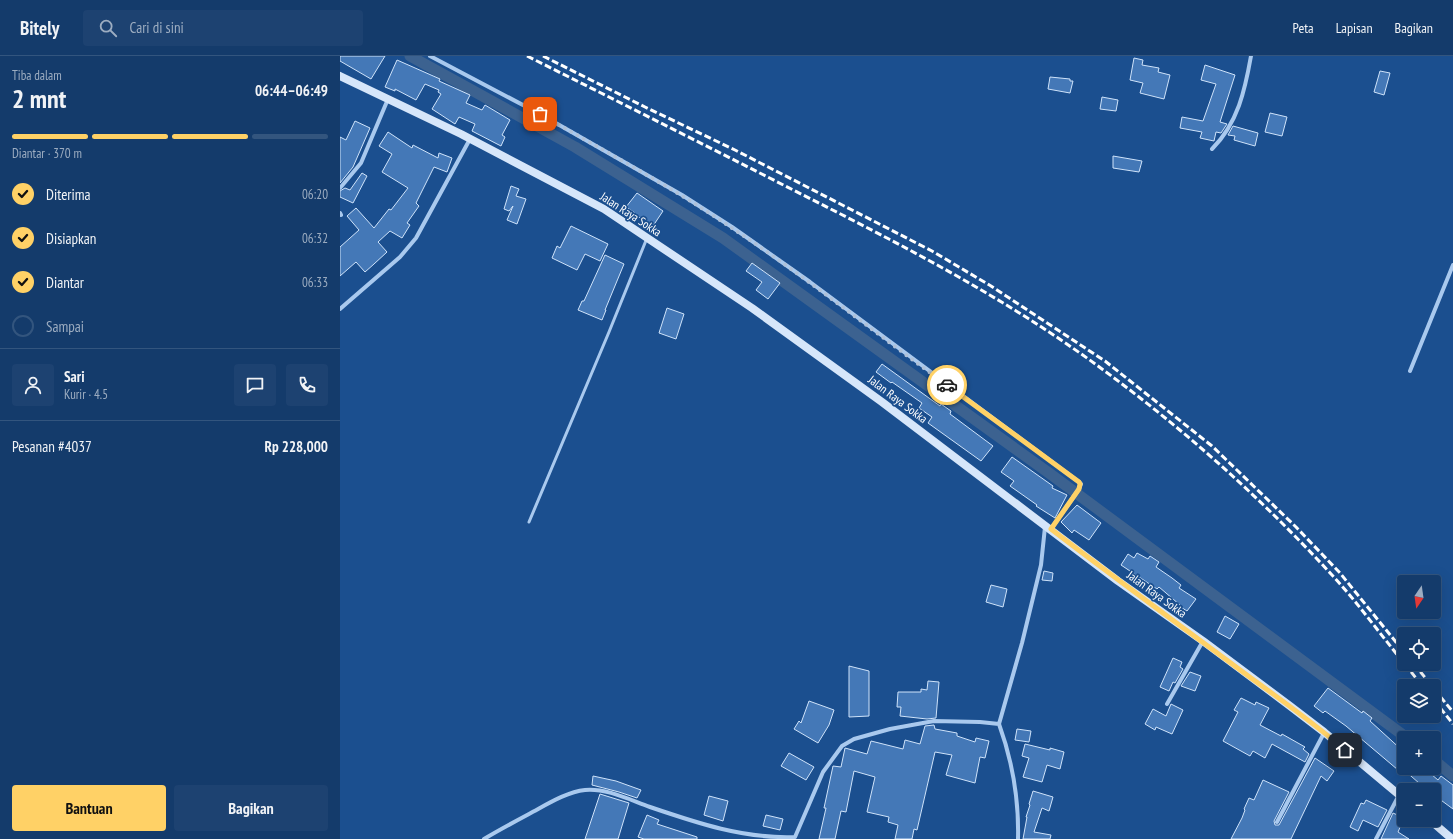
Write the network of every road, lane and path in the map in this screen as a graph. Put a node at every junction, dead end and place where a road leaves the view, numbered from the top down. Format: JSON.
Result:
{"nodes":[{"id":1,"x":430,"y":56,"type":"edge"},
{"id":2,"x":1251,"y":56,"type":"edge"},
{"id":3,"x":340,"y":76,"type":"edge"},
{"id":4,"x":388,"y":99,"type":"junction"},
{"id":5,"x":470,"y":139,"type":"junction"},
{"id":6,"x":1212,"y":148,"type":"dead end"},
{"id":7,"x":340,"y":188,"type":"edge"},
{"id":8,"x":647,"y":238,"type":"junction"},
{"id":9,"x":1453,"y":265,"type":"edge"},
{"id":10,"x":340,"y":309,"type":"edge"},
{"id":11,"x":1410,"y":371,"type":"dead end"},
{"id":12,"x":529,"y":522,"type":"dead end"},
{"id":13,"x":1048,"y":528,"type":"junction"},
{"id":14,"x":1203,"y":641,"type":"junction"},
{"id":15,"x":1167,"y":704,"type":"dead end"},
{"id":16,"x":999,"y":724,"type":"junction"},
{"id":17,"x":1324,"y":732,"type":"junction"},
{"id":18,"x":1397,"y":794,"type":"edge"},
{"id":19,"x":1397,"y":804,"type":"edge"},
{"id":20,"x":1277,"y":822,"type":"dead end"},
{"id":21,"x":1438,"y":827,"type":"edge"},
{"id":22,"x":796,"y":838,"type":"edge"},
{"id":23,"x":484,"y":839,"type":"edge"},
{"id":24,"x":1018,"y":839,"type":"edge"},
{"id":25,"x":1376,"y":839,"type":"edge"},
{"id":26,"x":1452,"y":839,"type":"edge"}],
"edges":[{"from":1,"to":13,"type":"street"},
{"from":2,"to":6,"type":"street"},
{"from":3,"to":4,"type":"main road","name":"Jalan Raya Sokka"},
{"from":4,"to":5,"type":"main road","name":"Jalan Raya Sokka"},
{"from":4,"to":7,"type":"street"},
{"from":5,"to":8,"type":"main road","name":"Jalan Raya Sokka"},
{"from":5,"to":10,"type":"street"},
{"from":8,"to":12,"type":"lane"},
{"from":8,"to":13,"type":"main road","name":"Jalan Raya Sokka"},
{"from":9,"to":11,"type":"street"},
{"from":13,"to":14,"type":"main road","name":"Jalan Raya Sokka"},
{"from":13,"to":16,"type":"street"},
{"from":14,"to":15,"type":"street"},
{"from":14,"to":17,"type":"main road","name":"Jalan Raya Sokka"},
{"from":16,"to":22,"type":"street"},
{"from":16,"to":24,"type":"street"},
{"from":17,"to":18,"type":"main road","name":"Jalan Raya Sokka"},
{"from":17,"to":20,"type":"street"},
{"from":19,"to":25,"type":"street"},
{"from":21,"to":26,"type":"main road"},
{"from":22,"to":23,"type":"street"}]}
